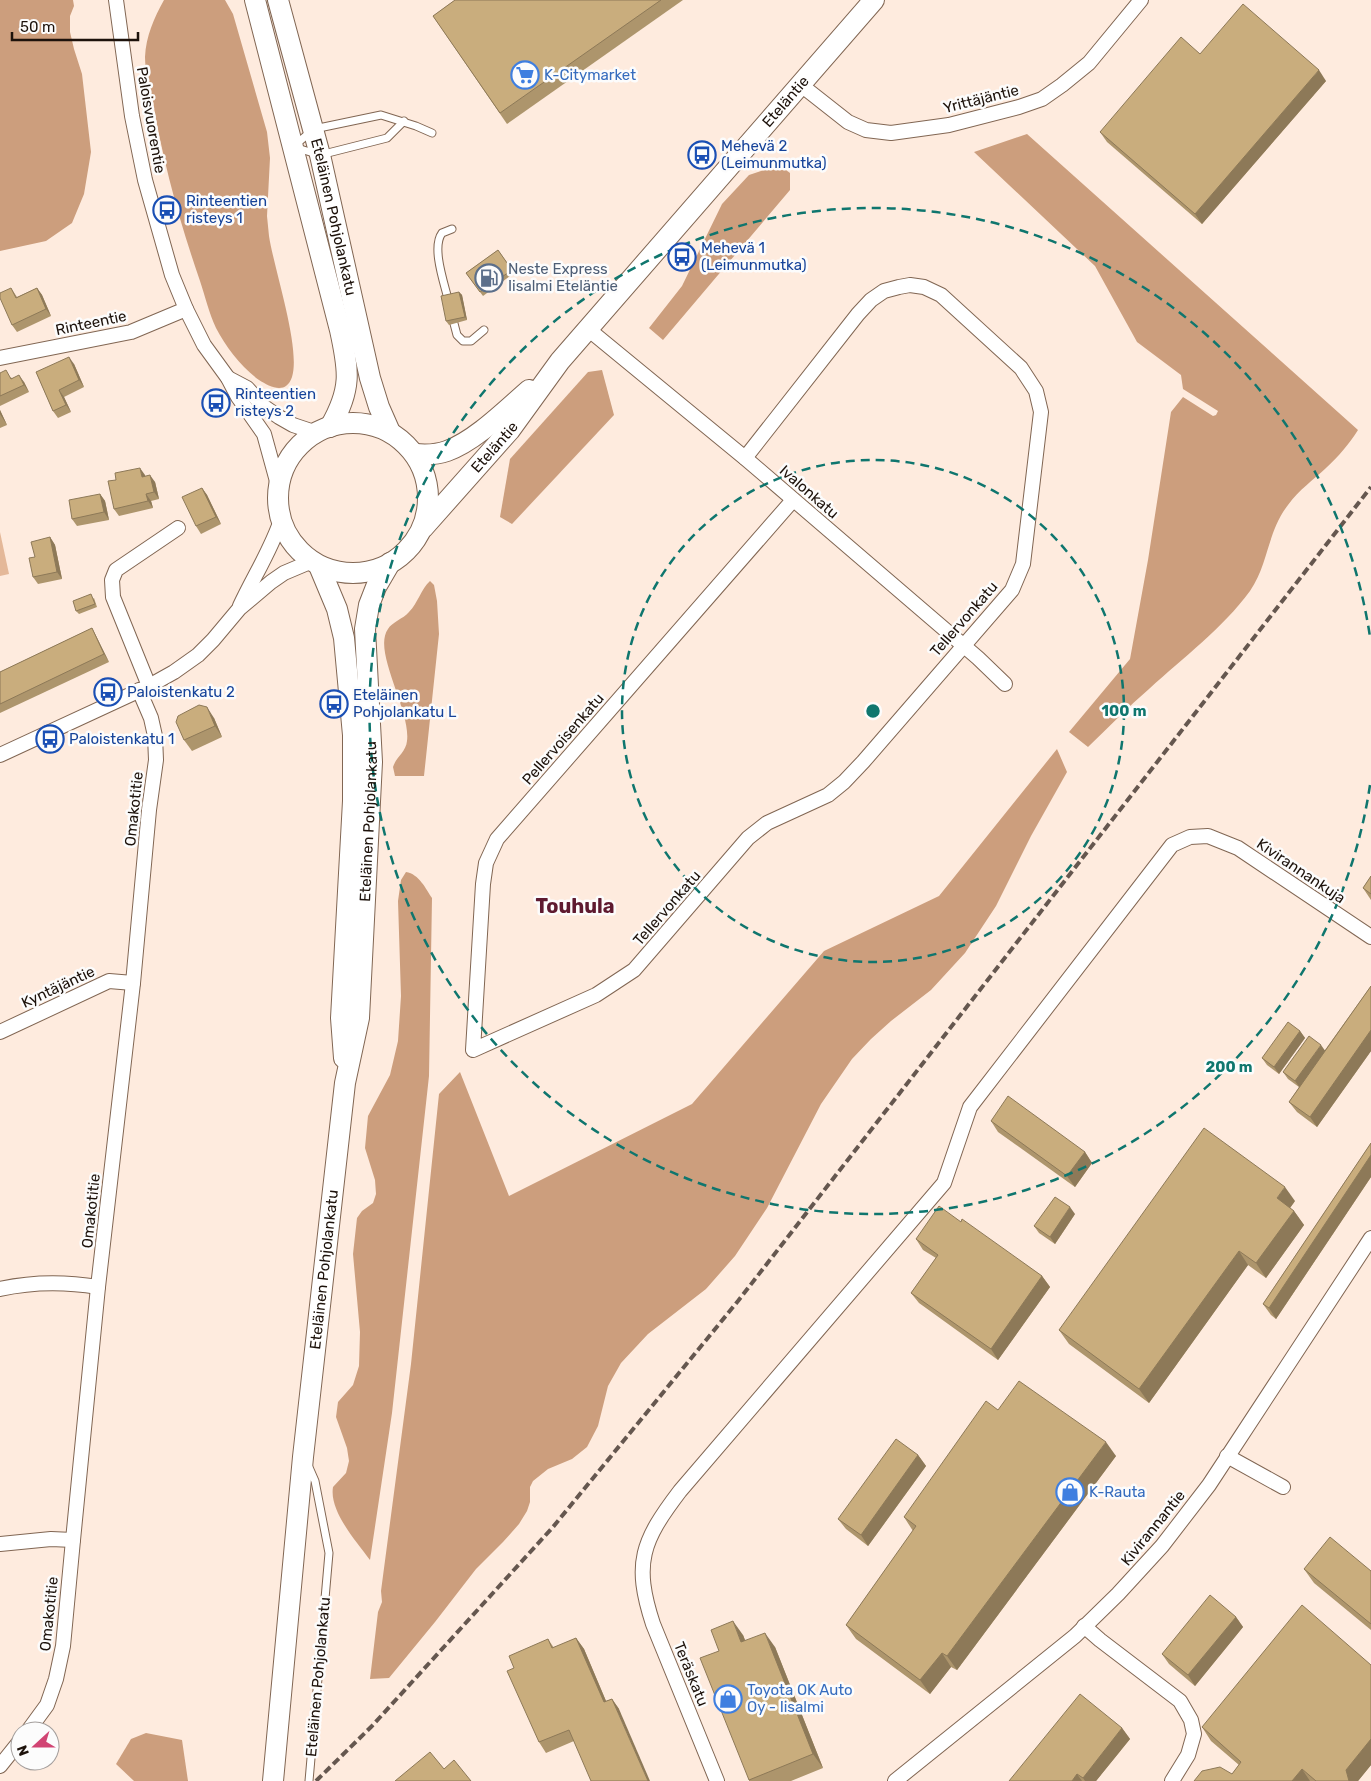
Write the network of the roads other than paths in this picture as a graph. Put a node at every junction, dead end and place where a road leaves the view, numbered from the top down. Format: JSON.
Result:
{"nodes":[{"id":1,"x":116,"y":0,"type":"edge"},
{"id":2,"x":255,"y":0,"type":"edge"},
{"id":3,"x":278,"y":0,"type":"edge"},
{"id":4,"x":874,"y":0,"type":"edge"},
{"id":5,"x":1141,"y":0,"type":"edge"},
{"id":6,"x":801,"y":85,"type":"junction"},
{"id":7,"x":404,"y":121,"type":"junction"},
{"id":8,"x":314,"y":129,"type":"junction"},
{"id":9,"x":432,"y":133,"type":"dead end"},
{"id":10,"x":293,"y":147,"type":"junction"},
{"id":11,"x":320,"y":155,"type":"junction"},
{"id":12,"x":452,"y":229,"type":"dead end"},
{"id":13,"x":186,"y":309,"type":"junction"},
{"id":14,"x":588,"y":329,"type":"junction"},
{"id":15,"x":484,"y":330,"type":"dead end"},
{"id":16,"x":0,"y":358,"type":"edge"},
{"id":17,"x":560,"y":362,"type":"junction"},
{"id":18,"x":228,"y":378,"type":"junction"},
{"id":19,"x":324,"y":430,"type":"junction"},
{"id":20,"x":390,"y":432,"type":"junction"},
{"id":21,"x":415,"y":454,"type":"junction"},
{"id":22,"x":745,"y":458,"type":"junction"},
{"id":23,"x":278,"y":485,"type":"junction"},
{"id":24,"x":793,"y":500,"type":"junction"},
{"id":25,"x":281,"y":520,"type":"junction"},
{"id":26,"x":178,"y":528,"type":"dead end"},
{"id":27,"x":423,"y":528,"type":"junction"},
{"id":28,"x":390,"y":563,"type":"junction"},
{"id":29,"x":315,"y":564,"type":"junction"},
{"id":30,"x":239,"y":609,"type":"junction"},
{"id":31,"x":963,"y":646,"type":"junction"},
{"id":32,"x":1005,"y":684,"type":"dead end"},
{"id":33,"x":144,"y":688,"type":"junction"},
{"id":34,"x":0,"y":755,"type":"edge"},
{"id":35,"x":1371,"y":937,"type":"edge"},
{"id":36,"x":133,"y":983,"type":"junction"},
{"id":37,"x":0,"y":1032,"type":"edge"},
{"id":38,"x":473,"y":1050,"type":"joint"},
{"id":39,"x":345,"y":1083,"type":"junction"},
{"id":40,"x":1371,"y":1238,"type":"edge"},
{"id":41,"x":98,"y":1286,"type":"junction"},
{"id":42,"x":0,"y":1288,"type":"edge"},
{"id":43,"x":1228,"y":1456,"type":"junction"},
{"id":44,"x":303,"y":1457,"type":"junction"},
{"id":45,"x":1283,"y":1487,"type":"dead end"},
{"id":46,"x":73,"y":1540,"type":"junction"},
{"id":47,"x":0,"y":1544,"type":"edge"},
{"id":48,"x":643,"y":1578,"type":"joint"},
{"id":49,"x":1084,"y":1626,"type":"junction"},
{"id":50,"x":35,"y":1721,"type":"edge"},
{"id":51,"x":10,"y":1754,"type":"edge"},
{"id":52,"x":0,"y":1766,"type":"edge"},
{"id":53,"x":272,"y":1781,"type":"edge"},
{"id":54,"x":309,"y":1781,"type":"edge"},
{"id":55,"x":717,"y":1781,"type":"edge"},
{"id":56,"x":895,"y":1781,"type":"edge"},
{"id":57,"x":1172,"y":1781,"type":"edge"}],
"edges":[{"from":1,"to":13,"type":"street","name":"Paloisvuorentie"},
{"from":2,"to":10,"type":"main road","name":"Eteläinen Pohjolankatu"},
{"from":3,"to":8,"type":"main road","name":"Eteläinen Pohjolankatu"},
{"from":4,"to":6,"type":"main road","name":"Eteläntie"},
{"from":5,"to":6,"type":"street","name":"Yrittäjäntie"},
{"from":6,"to":14,"type":"main road","name":"Eteläntie"},
{"from":7,"to":8,"type":"lane"},
{"from":7,"to":9,"type":"lane"},
{"from":7,"to":11,"type":"lane"},
{"from":8,"to":10,"type":"lane"},
{"from":8,"to":11,"type":"main road","name":"Eteläinen Pohjolankatu"},
{"from":10,"to":11,"type":"lane"},
{"from":10,"to":19,"type":"main road","name":"Eteläinen Pohjolankatu"},
{"from":11,"to":20,"type":"main road","name":"Eteläinen Pohjolankatu"},
{"from":12,"to":15,"type":"lane"},
{"from":13,"to":16,"type":"street","name":"Rinteentie"},
{"from":13,"to":18,"type":"street","name":"Paloisvuorentie"},
{"from":14,"to":17,"type":"main road","name":"Eteläntie"},
{"from":14,"to":22,"type":"street","name":"Ivalonkatu"},
{"from":17,"to":21,"type":"main road","name":"Eteläntie"},
{"from":17,"to":27,"type":"main road","name":"Eteläntie"},
{"from":18,"to":19,"type":"street","name":"Paloisvuorentie"},
{"from":18,"to":23,"type":"street","name":"Paloisvuorentie"},
{"from":19,"to":20,"type":"main road"},
{"from":19,"to":23,"type":"main road"},
{"from":20,"to":21,"type":"main road"},
{"from":21,"to":27,"type":"main road"},
{"from":22,"to":24,"type":"street","name":"Ivalonkatu"},
{"from":22,"to":31,"type":"street","name":"Tellervonkatu"},
{"from":23,"to":25,"type":"main road"},
{"from":24,"to":31,"type":"street","name":"Ivalonkatu"},
{"from":24,"to":38,"type":"street","name":"Pellervoisenkatu"},
{"from":25,"to":29,"type":"main road"},
{"from":25,"to":30,"type":"street"},
{"from":26,"to":33,"type":"street","name":"Omakotitie"},
{"from":27,"to":28,"type":"main road"},
{"from":28,"to":29,"type":"main road"},
{"from":28,"to":39,"type":"main road","name":"Eteläinen Pohjolankatu"},
{"from":29,"to":30,"type":"street"},
{"from":29,"to":39,"type":"main road","name":"Eteläinen Pohjolankatu"},
{"from":30,"to":33,"type":"street"},
{"from":31,"to":32,"type":"street","name":"Ivalonkatu"},
{"from":31,"to":38,"type":"street","name":"Tellervonkatu"},
{"from":33,"to":34,"type":"street"},
{"from":33,"to":36,"type":"street","name":"Omakotitie"},
{"from":35,"to":48,"type":"street","name":"Kivirannankuja"},
{"from":36,"to":37,"type":"street","name":"Kyntäjäntie"},
{"from":36,"to":41,"type":"street","name":"Omakotitie"},
{"from":39,"to":44,"type":"main road","name":"Eteläinen Pohjolankatu"},
{"from":40,"to":43,"type":"street","name":"Kivirannantie"},
{"from":41,"to":42,"type":"street"},
{"from":41,"to":46,"type":"street","name":"Omakotitie"},
{"from":43,"to":45,"type":"street"},
{"from":43,"to":49,"type":"street","name":"Kivirannantie"},
{"from":44,"to":53,"type":"main road","name":"Eteläinen Pohjolankatu"},
{"from":44,"to":54,"type":"lane","name":"Eteläinen Pohjolankatu"},
{"from":46,"to":47,"type":"street"},
{"from":46,"to":50,"type":"street","name":"Omakotitie"},
{"from":48,"to":55,"type":"street","name":"Teräskatu"},
{"from":49,"to":56,"type":"street","name":"Kivirannantie"},
{"from":49,"to":57,"type":"street"},
{"from":51,"to":52,"type":"street"}]}
